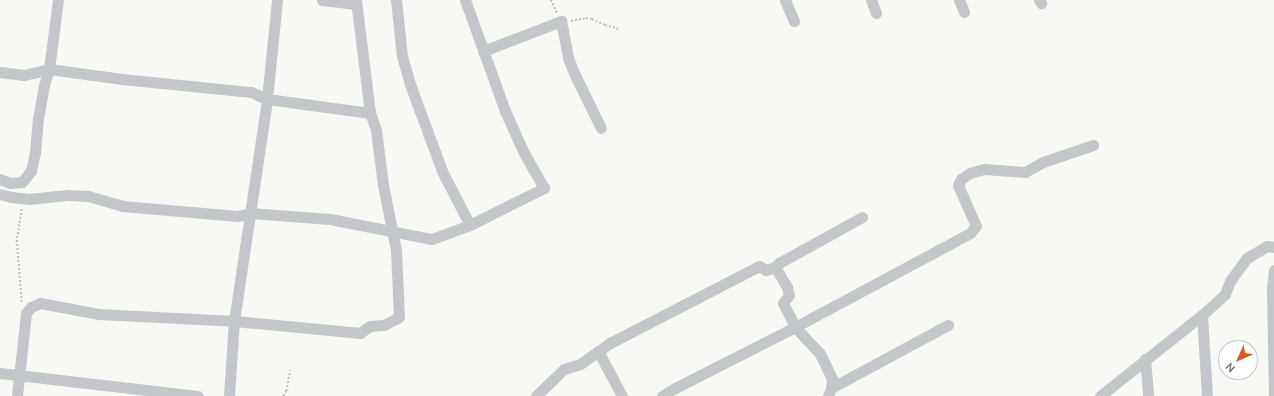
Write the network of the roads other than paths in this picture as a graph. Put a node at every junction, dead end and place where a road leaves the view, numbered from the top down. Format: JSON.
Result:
{"nodes":[{"id":1,"x":58,"y":0,"type":"edge"},
{"id":2,"x":277,"y":0,"type":"edge"},
{"id":3,"x":322,"y":0,"type":"edge"},
{"id":4,"x":396,"y":0,"type":"edge"},
{"id":5,"x":465,"y":0,"type":"edge"},
{"id":6,"x":785,"y":0,"type":"edge"},
{"id":7,"x":871,"y":0,"type":"edge"},
{"id":8,"x":959,"y":0,"type":"edge"},
{"id":9,"x":356,"y":2,"type":"edge"},
{"id":10,"x":964,"y":12,"type":"dead end"},
{"id":11,"x":876,"y":13,"type":"dead end"},
{"id":12,"x":794,"y":21,"type":"dead end"},
{"id":13,"x":483,"y":51,"type":"junction"},
{"id":14,"x":49,"y":69,"type":"junction"},
{"id":15,"x":0,"y":72,"type":"edge"},
{"id":16,"x":267,"y":99,"type":"junction"},
{"id":17,"x":370,"y":113,"type":"junction"},
{"id":18,"x":601,"y":128,"type":"dead end"},
{"id":19,"x":1093,"y":145,"type":"dead end"},
{"id":20,"x":0,"y":179,"type":"edge"},
{"id":21,"x":0,"y":194,"type":"edge"},
{"id":22,"x":250,"y":213,"type":"junction"},
{"id":23,"x":862,"y":216,"type":"dead end"},
{"id":24,"x":470,"y":225,"type":"junction"},
{"id":25,"x":393,"y":230,"type":"junction"},
{"id":26,"x":1274,"y":247,"type":"edge"},
{"id":27,"x":775,"y":267,"type":"junction"},
{"id":28,"x":1274,"y":270,"type":"edge"},
{"id":29,"x":1202,"y":315,"type":"junction"},
{"id":30,"x":234,"y":321,"type":"junction"},
{"id":31,"x":948,"y":325,"type":"dead end"},
{"id":32,"x":796,"y":327,"type":"junction"},
{"id":33,"x":598,"y":351,"type":"junction"},
{"id":34,"x":1145,"y":359,"type":"junction"},
{"id":35,"x":0,"y":373,"type":"edge"},
{"id":36,"x":20,"y":375,"type":"junction"},
{"id":37,"x":829,"y":392,"type":"edge"},
{"id":38,"x":17,"y":396,"type":"edge"},
{"id":39,"x":198,"y":396,"type":"edge"},
{"id":40,"x":229,"y":396,"type":"edge"},
{"id":41,"x":536,"y":396,"type":"edge"},
{"id":42,"x":622,"y":396,"type":"edge"},
{"id":43,"x":662,"y":396,"type":"edge"},
{"id":44,"x":1100,"y":396,"type":"edge"},
{"id":45,"x":1148,"y":396,"type":"edge"},
{"id":46,"x":1207,"y":396,"type":"edge"},
{"id":47,"x":1274,"y":396,"type":"edge"}],
"edges":[{"from":1,"to":14,"type":"street"},
{"from":2,"to":16,"type":"street"},
{"from":3,"to":9,"type":"street"},
{"from":4,"to":24,"type":"street"},
{"from":5,"to":13,"type":"street"},
{"from":6,"to":12,"type":"street"},
{"from":7,"to":11,"type":"street"},
{"from":8,"to":10,"type":"street"},
{"from":9,"to":17,"type":"street"},
{"from":13,"to":18,"type":"street"},
{"from":13,"to":24,"type":"street"},
{"from":14,"to":15,"type":"street"},
{"from":14,"to":16,"type":"street"},
{"from":14,"to":20,"type":"street"},
{"from":16,"to":17,"type":"street"},
{"from":16,"to":22,"type":"street"},
{"from":17,"to":25,"type":"street"},
{"from":19,"to":32,"type":"street"},
{"from":21,"to":22,"type":"street"},
{"from":22,"to":25,"type":"street"},
{"from":22,"to":30,"type":"street"},
{"from":23,"to":27,"type":"street"},
{"from":24,"to":25,"type":"street"},
{"from":25,"to":30,"type":"street"},
{"from":26,"to":29,"type":"street"},
{"from":27,"to":32,"type":"street"},
{"from":27,"to":33,"type":"street"},
{"from":28,"to":47,"type":"street"},
{"from":29,"to":34,"type":"street"},
{"from":29,"to":46,"type":"street"},
{"from":30,"to":36,"type":"street"},
{"from":30,"to":40,"type":"street"},
{"from":31,"to":37,"type":"street"},
{"from":32,"to":37,"type":"street"},
{"from":32,"to":43,"type":"street"},
{"from":33,"to":41,"type":"street"},
{"from":33,"to":42,"type":"street"},
{"from":34,"to":44,"type":"street"},
{"from":34,"to":45,"type":"street"},
{"from":35,"to":36,"type":"street"},
{"from":36,"to":38,"type":"street"},
{"from":36,"to":39,"type":"street"}]}
